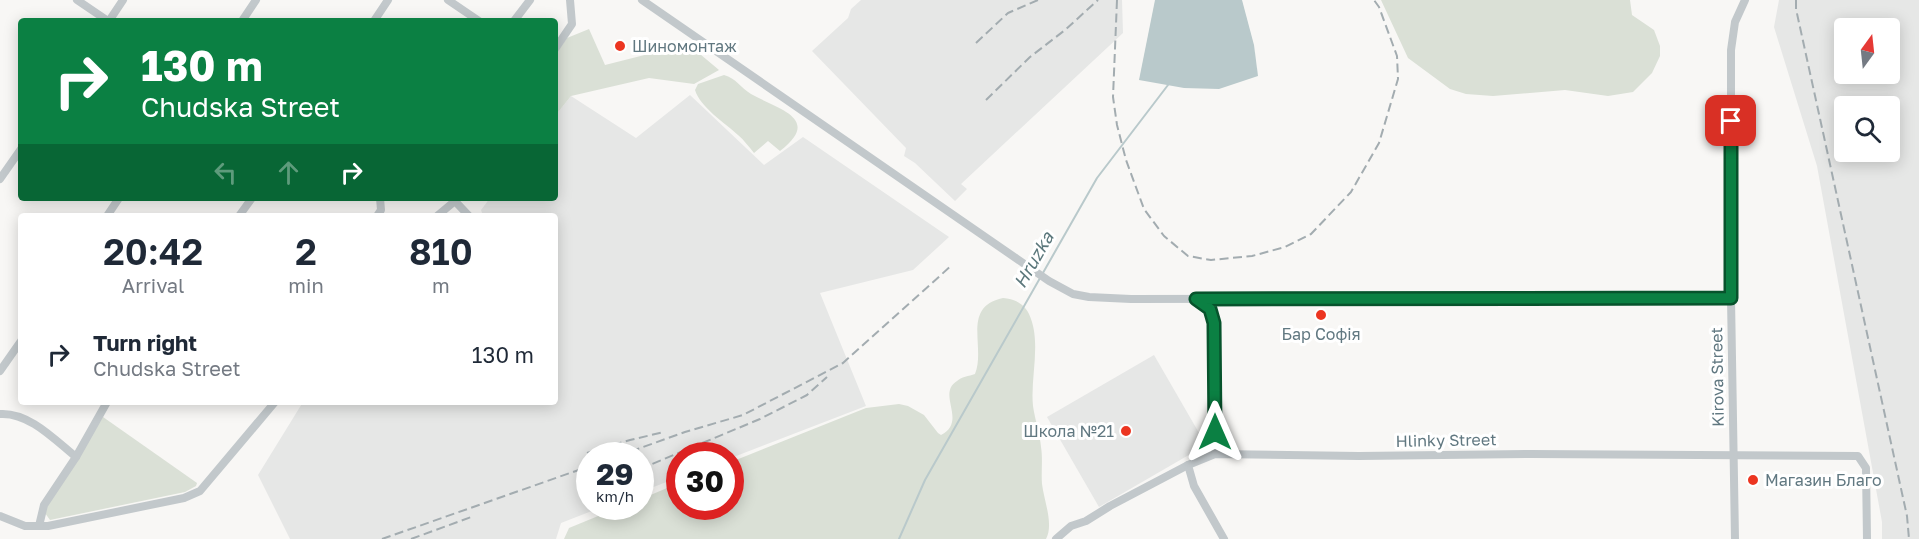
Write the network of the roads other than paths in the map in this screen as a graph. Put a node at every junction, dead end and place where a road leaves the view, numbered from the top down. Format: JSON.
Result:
{"nodes":[{"id":1,"x":77,"y":0,"type":"edge"},
{"id":2,"x":123,"y":0,"type":"edge"},
{"id":3,"x":256,"y":0,"type":"edge"},
{"id":4,"x":388,"y":0,"type":"edge"},
{"id":5,"x":448,"y":0,"type":"edge"},
{"id":6,"x":530,"y":0,"type":"edge"},
{"id":7,"x":570,"y":0,"type":"edge"},
{"id":8,"x":642,"y":0,"type":"edge"},
{"id":9,"x":1745,"y":0,"type":"edge"},
{"id":10,"x":104,"y":18,"type":"edge"},
{"id":11,"x":110,"y":18,"type":"edge"},
{"id":12,"x":244,"y":18,"type":"edge"},
{"id":13,"x":376,"y":18,"type":"edge"},
{"id":14,"x":475,"y":18,"type":"edge"},
{"id":15,"x":516,"y":18,"type":"edge"},
{"id":16,"x":558,"y":45,"type":"edge"},
{"id":17,"x":18,"y":153,"type":"edge"},
{"id":18,"x":0,"y":178,"type":"edge"},
{"id":19,"x":451,"y":201,"type":"edge"},
{"id":20,"x":455,"y":201,"type":"edge"},
{"id":21,"x":440,"y":213,"type":"edge"},
{"id":22,"x":466,"y":213,"type":"edge"},
{"id":23,"x":1731,"y":298,"type":"junction"},
{"id":24,"x":1196,"y":299,"type":"junction"},
{"id":25,"x":18,"y":345,"type":"edge"},
{"id":26,"x":0,"y":371,"type":"edge"},
{"id":27,"x":105,"y":405,"type":"edge"},
{"id":28,"x":272,"y":405,"type":"edge"},
{"id":29,"x":0,"y":414,"type":"edge"},
{"id":30,"x":1215,"y":454,"type":"junction"},
{"id":31,"x":1733,"y":455,"type":"junction"},
{"id":32,"x":76,"y":457,"type":"junction"},
{"id":33,"x":1188,"y":465,"type":"junction"},
{"id":34,"x":0,"y":516,"type":"edge"},
{"id":35,"x":39,"y":526,"type":"junction"},
{"id":36,"x":1056,"y":539,"type":"edge"},
{"id":37,"x":1224,"y":539,"type":"edge"},
{"id":38,"x":1735,"y":539,"type":"edge"},
{"id":39,"x":1867,"y":539,"type":"edge"}],
"edges":[{"from":1,"to":10,"type":"street"},
{"from":2,"to":11,"type":"street"},
{"from":3,"to":12,"type":"street"},
{"from":4,"to":13,"type":"street"},
{"from":5,"to":14,"type":"street"},
{"from":6,"to":15,"type":"street"},
{"from":7,"to":16,"type":"street"},
{"from":8,"to":24,"type":"street"},
{"from":9,"to":23,"type":"street","name":"Kirova Street"},
{"from":17,"to":18,"type":"street"},
{"from":19,"to":21,"type":"street"},
{"from":20,"to":22,"type":"street"},
{"from":23,"to":24,"type":"street"},
{"from":23,"to":31,"type":"street","name":"Kirova Street"},
{"from":24,"to":30,"type":"street"},
{"from":25,"to":26,"type":"street"},
{"from":27,"to":32,"type":"street"},
{"from":28,"to":35,"type":"street"},
{"from":29,"to":32,"type":"street"},
{"from":30,"to":31,"type":"street","name":"Hlinky Street"},
{"from":30,"to":33,"type":"street","name":"Hlinky Street"},
{"from":31,"to":38,"type":"street","name":"Kirova Street"},
{"from":31,"to":39,"type":"street","name":"Hlinky Street"},
{"from":32,"to":35,"type":"street"},
{"from":33,"to":36,"type":"street","name":"Hlinky Street"},
{"from":33,"to":37,"type":"street"},
{"from":34,"to":35,"type":"street"}]}
